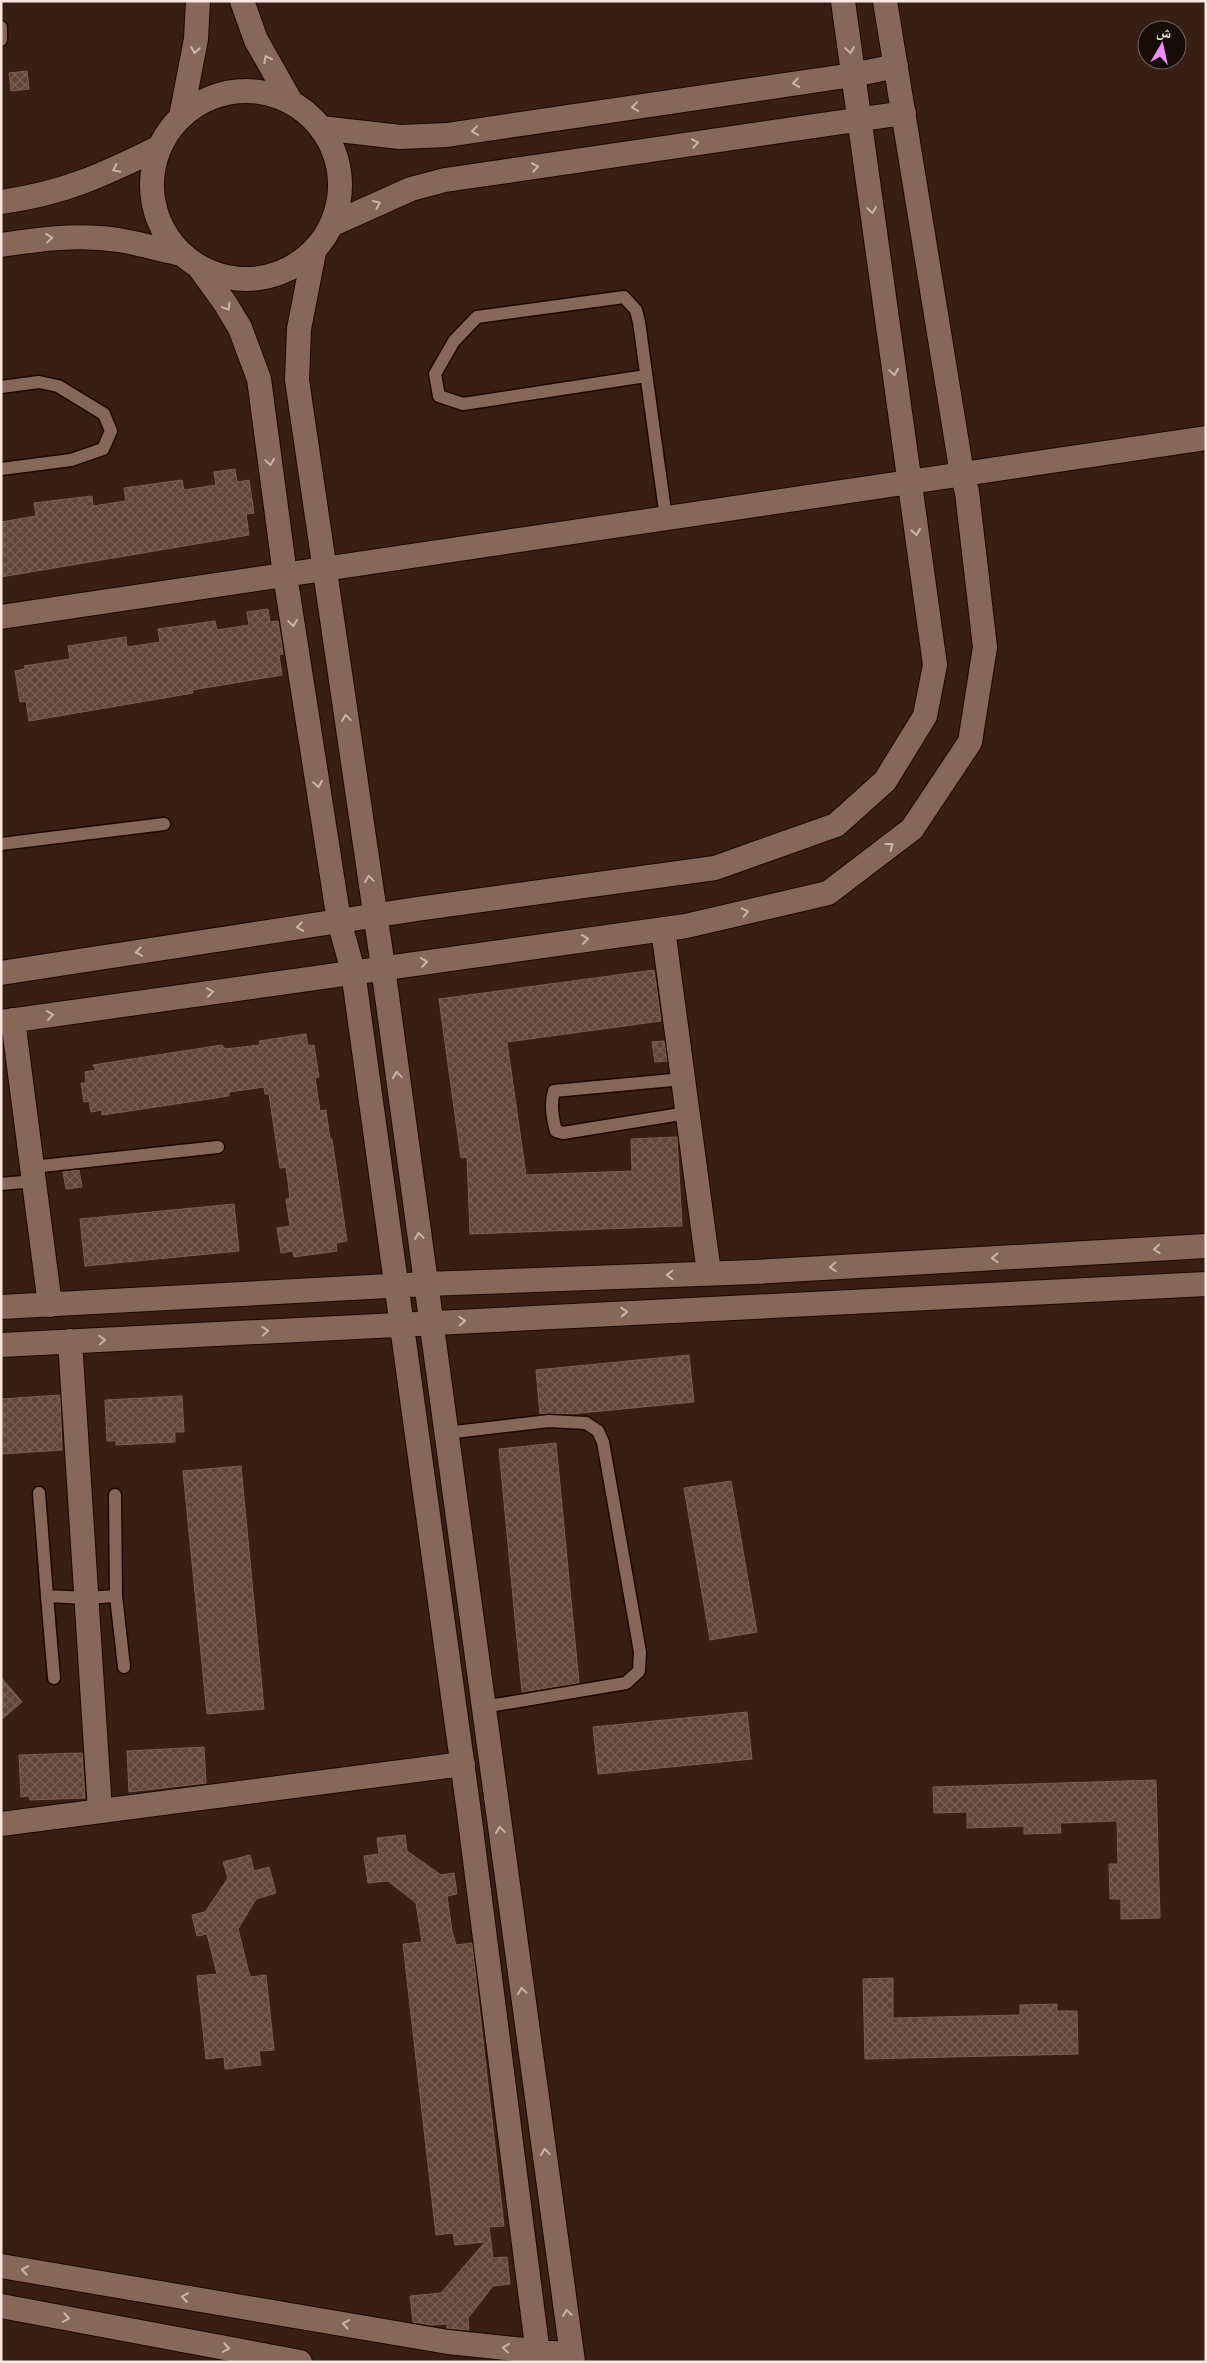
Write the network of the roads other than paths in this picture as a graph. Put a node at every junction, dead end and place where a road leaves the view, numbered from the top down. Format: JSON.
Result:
{"nodes":[{"id":1,"x":198,"y":1,"type":"edge"},
{"id":2,"x":242,"y":1,"type":"edge"},
{"id":3,"x":843,"y":1,"type":"edge"},
{"id":4,"x":885,"y":1,"type":"edge"},
{"id":5,"x":1,"y":27,"type":"edge"},
{"id":6,"x":1,"y":40,"type":"edge"},
{"id":7,"x":896,"y":66,"type":"junction"},
{"id":8,"x":853,"y":75,"type":"junction"},
{"id":9,"x":290,"y":102,"type":"junction"},
{"id":10,"x":904,"y":113,"type":"junction"},
{"id":11,"x":181,"y":117,"type":"junction"},
{"id":12,"x":860,"y":118,"type":"junction"},
{"id":13,"x":321,"y":128,"type":"junction"},
{"id":14,"x":160,"y":147,"type":"junction"},
{"id":15,"x":1,"y":202,"type":"edge"},
{"id":16,"x":333,"y":224,"type":"junction"},
{"id":17,"x":1,"y":245,"type":"edge"},
{"id":18,"x":314,"y":252,"type":"junction"},
{"id":19,"x":191,"y":261,"type":"junction"},
{"id":20,"x":646,"y":376,"type":"junction"},
{"id":21,"x":1,"y":387,"type":"edge"},
{"id":22,"x":1206,"y":438,"type":"edge"},
{"id":23,"x":1,"y":469,"type":"edge"},
{"id":24,"x":962,"y":474,"type":"junction"},
{"id":25,"x":909,"y":482,"type":"junction"},
{"id":26,"x":666,"y":518,"type":"junction"},
{"id":27,"x":325,"y":569,"type":"junction"},
{"id":28,"x":285,"y":575,"type":"junction"},
{"id":29,"x":1,"y":617,"type":"edge"},
{"id":30,"x":164,"y":824,"type":"dead end"},
{"id":31,"x":1,"y":844,"type":"edge"},
{"id":32,"x":374,"y":916,"type":"junction"},
{"id":33,"x":339,"y":921,"type":"junction"},
{"id":34,"x":663,"y":929,"type":"junction"},
{"id":35,"x":382,"y":967,"type":"junction"},
{"id":36,"x":353,"y":972,"type":"junction"},
{"id":37,"x":1,"y":973,"type":"edge"},
{"id":38,"x":7,"y":1021,"type":"edge"},
{"id":39,"x":683,"y":1079,"type":"junction"},
{"id":40,"x":687,"y":1113,"type":"junction"},
{"id":41,"x":218,"y":1146,"type":"dead end"},
{"id":42,"x":33,"y":1174,"type":"junction"},
{"id":43,"x":1,"y":1184,"type":"edge"},
{"id":44,"x":1206,"y":1246,"type":"edge"},
{"id":45,"x":709,"y":1274,"type":"junction"},
{"id":46,"x":425,"y":1284,"type":"junction"},
{"id":47,"x":1206,"y":1284,"type":"edge"},
{"id":48,"x":397,"y":1286,"type":"junction"},
{"id":49,"x":50,"y":1305,"type":"junction"},
{"id":50,"x":1,"y":1308,"type":"edge"},
{"id":51,"x":431,"y":1322,"type":"junction"},
{"id":52,"x":402,"y":1324,"type":"junction"},
{"id":53,"x":70,"y":1341,"type":"junction"},
{"id":54,"x":1,"y":1345,"type":"edge"},
{"id":55,"x":446,"y":1433,"type":"junction"},
{"id":56,"x":39,"y":1493,"type":"dead end"},
{"id":57,"x":115,"y":1495,"type":"dead end"},
{"id":58,"x":48,"y":1596,"type":"junction"},
{"id":59,"x":116,"y":1596,"type":"junction"},
{"id":60,"x":86,"y":1598,"type":"junction"},
{"id":61,"x":124,"y":1667,"type":"dead end"},
{"id":62,"x":54,"y":1678,"type":"dead end"},
{"id":63,"x":484,"y":1707,"type":"junction"},
{"id":64,"x":463,"y":1764,"type":"junction"},
{"id":65,"x":100,"y":1811,"type":"junction"},
{"id":66,"x":1,"y":1824,"type":"edge"},
{"id":67,"x":1,"y":2266,"type":"edge"},
{"id":68,"x":1,"y":2306,"type":"edge"},
{"id":69,"x":538,"y":2356,"type":"edge"},
{"id":70,"x":573,"y":2358,"type":"edge"},
{"id":71,"x":300,"y":2362,"type":"edge"}],
"edges":[{"from":1,"to":11,"type":"street","one_way":true},
{"from":9,"to":2,"type":"street","one_way":true},
{"from":3,"to":8,"type":"street","one_way":true},
{"from":4,"to":7,"type":"street"},
{"from":5,"to":6,"type":"lane"},
{"from":7,"to":8,"type":"street"},
{"from":7,"to":10,"type":"street"},
{"from":8,"to":12,"type":"street"},
{"from":8,"to":13,"type":"street","one_way":true},
{"from":9,"to":11,"type":"street"},
{"from":9,"to":13,"type":"street"},
{"from":10,"to":12,"type":"street"},
{"from":10,"to":24,"type":"street"},
{"from":11,"to":14,"type":"street"},
{"from":16,"to":12,"type":"street","one_way":true},
{"from":12,"to":25,"type":"street","one_way":true},
{"from":13,"to":16,"type":"street"},
{"from":14,"to":15,"type":"street","one_way":true},
{"from":14,"to":19,"type":"street"},
{"from":16,"to":18,"type":"street"},
{"from":17,"to":19,"type":"street","one_way":true},
{"from":18,"to":19,"type":"street"},
{"from":18,"to":27,"type":"street"},
{"from":19,"to":28,"type":"street","one_way":true},
{"from":20,"to":20,"type":"lane"},
{"from":20,"to":26,"type":"lane"},
{"from":21,"to":23,"type":"lane"},
{"from":22,"to":24,"type":"street"},
{"from":24,"to":25,"type":"street"},
{"from":34,"to":24,"type":"street","one_way":true},
{"from":25,"to":26,"type":"street"},
{"from":25,"to":32,"type":"street","one_way":true},
{"from":26,"to":27,"type":"street"},
{"from":27,"to":28,"type":"street"},
{"from":32,"to":27,"type":"street","one_way":true},
{"from":28,"to":29,"type":"street"},
{"from":28,"to":33,"type":"street","one_way":true},
{"from":30,"to":31,"type":"lane"},
{"from":32,"to":33,"type":"street"},
{"from":32,"to":35,"type":"street"},
{"from":33,"to":36,"type":"street"},
{"from":33,"to":37,"type":"street","one_way":true},
{"from":35,"to":34,"type":"street","one_way":true},
{"from":34,"to":39,"type":"street"},
{"from":35,"to":36,"type":"street"},
{"from":46,"to":35,"type":"street","one_way":true},
{"from":38,"to":36,"type":"street","one_way":true},
{"from":36,"to":48,"type":"street"},
{"from":38,"to":42,"type":"street"},
{"from":39,"to":40,"type":"street"},
{"from":39,"to":40,"type":"lane"},
{"from":40,"to":45,"type":"street"},
{"from":41,"to":42,"type":"lane"},
{"from":42,"to":43,"type":"lane"},
{"from":42,"to":49,"type":"street"},
{"from":44,"to":45,"type":"street","one_way":true},
{"from":45,"to":46,"type":"street","one_way":true},
{"from":46,"to":48,"type":"street"},
{"from":46,"to":51,"type":"street"},
{"from":51,"to":47,"type":"street","one_way":true},
{"from":48,"to":49,"type":"street"},
{"from":48,"to":52,"type":"street"},
{"from":49,"to":50,"type":"street"},
{"from":51,"to":52,"type":"street"},
{"from":51,"to":55,"type":"street"},
{"from":53,"to":52,"type":"street","one_way":true},
{"from":52,"to":64,"type":"street"},
{"from":53,"to":54,"type":"street"},
{"from":53,"to":60,"type":"street"},
{"from":55,"to":63,"type":"street"},
{"from":55,"to":63,"type":"lane"},
{"from":56,"to":58,"type":"lane"},
{"from":57,"to":59,"type":"lane"},
{"from":58,"to":60,"type":"lane"},
{"from":58,"to":62,"type":"lane"},
{"from":59,"to":60,"type":"lane"},
{"from":59,"to":61,"type":"lane"},
{"from":60,"to":65,"type":"street"},
{"from":70,"to":63,"type":"street","one_way":true},
{"from":64,"to":65,"type":"street"},
{"from":64,"to":69,"type":"street"},
{"from":65,"to":66,"type":"street"},
{"from":69,"to":67,"type":"street","one_way":true},
{"from":68,"to":71,"type":"street","one_way":true},
{"from":69,"to":70,"type":"street"}]}
